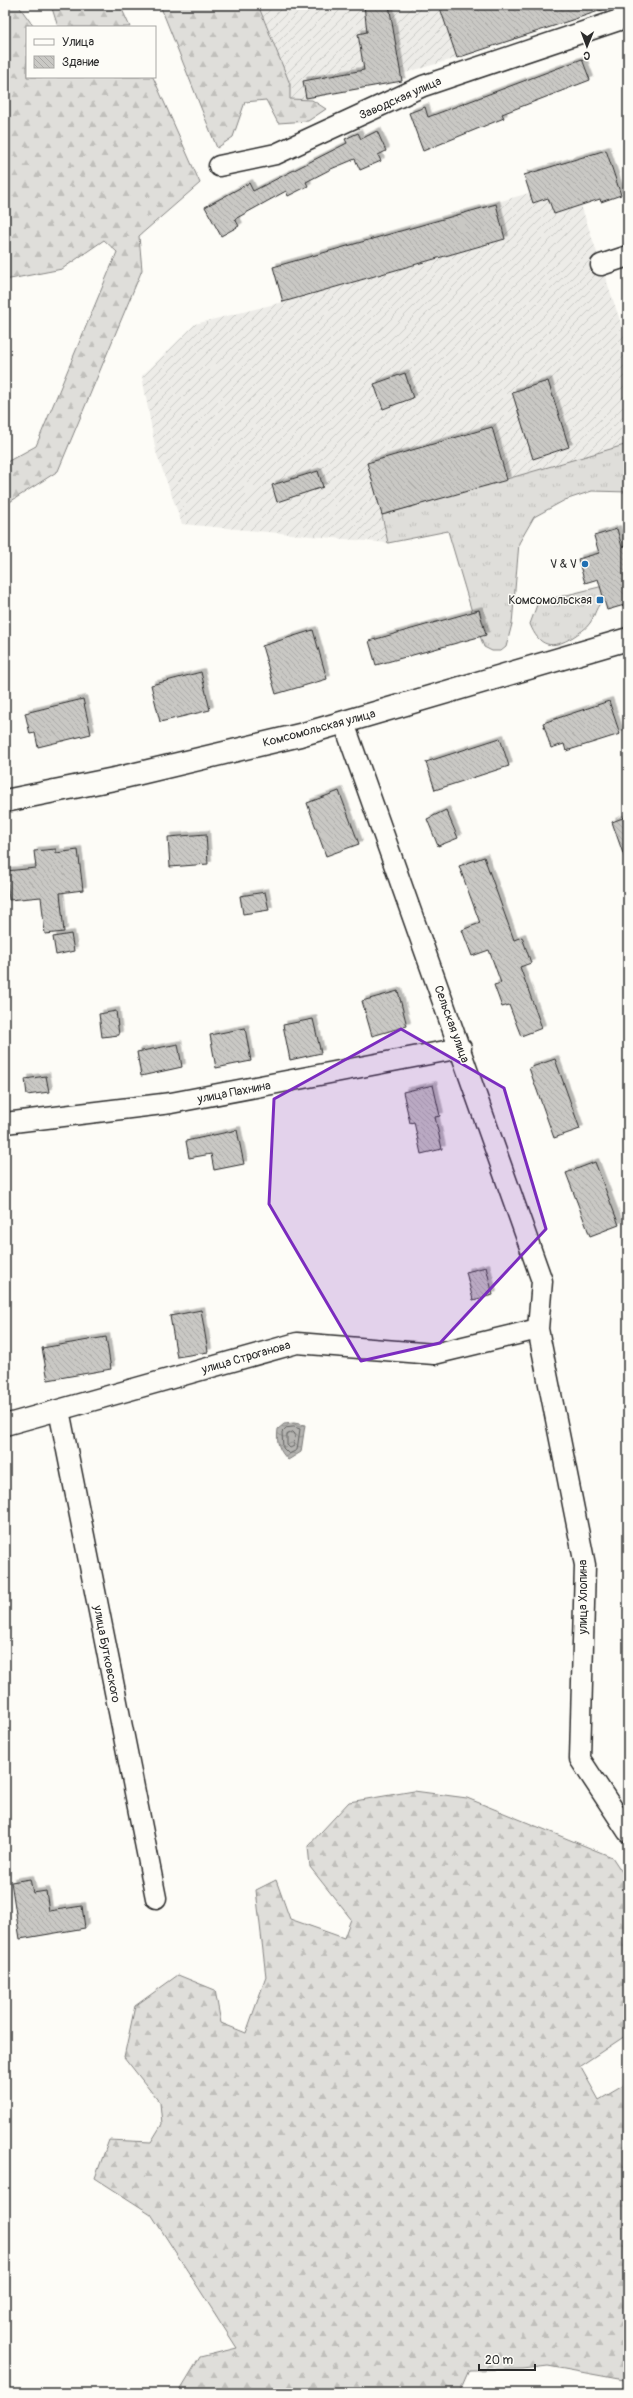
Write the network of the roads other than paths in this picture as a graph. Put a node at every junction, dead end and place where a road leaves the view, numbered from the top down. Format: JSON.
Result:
{"nodes":[{"id":1,"x":628,"y":17,"type":"edge"},
{"id":2,"x":219,"y":166,"type":"dead end"},
{"id":3,"x":628,"y":256,"type":"edge"},
{"id":4,"x":601,"y":265,"type":"dead end"},
{"id":5,"x":628,"y":641,"type":"edge"},
{"id":6,"x":344,"y":723,"type":"junction"},
{"id":7,"x":5,"y":801,"type":"edge"},
{"id":8,"x":461,"y":1048,"type":"junction"},
{"id":9,"x":5,"y":1123,"type":"edge"},
{"id":10,"x":538,"y":1329,"type":"junction"},
{"id":11,"x":59,"y":1410,"type":"junction"},
{"id":12,"x":5,"y":1425,"type":"edge"},
{"id":13,"x":628,"y":1832,"type":"edge"},
{"id":14,"x":156,"y":1898,"type":"dead end"}],
"edges":[{"from":1,"to":2,"type":"street","name":"Заводская улица"},
{"from":3,"to":4,"type":"street"},
{"from":5,"to":6,"type":"main road","name":"Комсомольская улица"},
{"from":6,"to":7,"type":"main road","name":"Комсомольская улица"},
{"from":6,"to":8,"type":"street","name":"Сельская улица"},
{"from":8,"to":9,"type":"street","name":"улица Пахнина"},
{"from":8,"to":10,"type":"street","name":"Сельская улица"},
{"from":10,"to":11,"type":"street","name":"улица Строганова"},
{"from":10,"to":13,"type":"street","name":"улица Хлопина"},
{"from":11,"to":12,"type":"street","name":"улица Строганова"},
{"from":11,"to":14,"type":"street","name":"улица Бутковского"}]}
